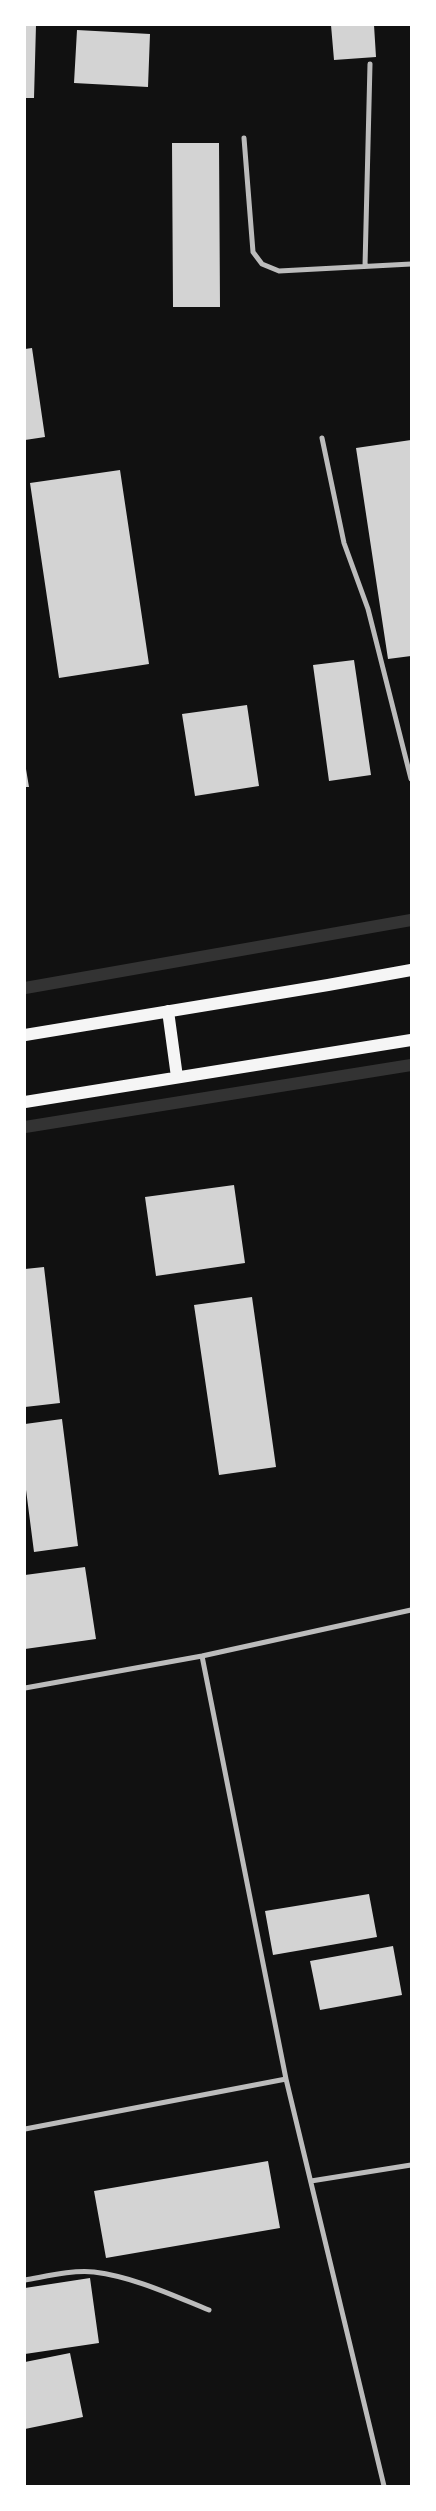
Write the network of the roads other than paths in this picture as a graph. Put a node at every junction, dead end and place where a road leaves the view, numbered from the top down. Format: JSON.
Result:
{"nodes":[{"id":1,"x":370,"y":64,"type":"dead end"},
{"id":2,"x":244,"y":138,"type":"dead end"},
{"id":3,"x":411,"y":264,"type":"edge"},
{"id":4,"x":365,"y":266,"type":"junction"},
{"id":5,"x":322,"y":438,"type":"dead end"},
{"id":6,"x":411,"y":779,"type":"edge"},
{"id":7,"x":411,"y":970,"type":"edge"},
{"id":8,"x":168,"y":1011,"type":"junction"},
{"id":9,"x":25,"y":1035,"type":"edge"},
{"id":10,"x":411,"y":1040,"type":"edge"},
{"id":11,"x":177,"y":1076,"type":"junction"},
{"id":12,"x":25,"y":1102,"type":"edge"},
{"id":13,"x":411,"y":1610,"type":"edge"},
{"id":14,"x":202,"y":1656,"type":"junction"},
{"id":15,"x":25,"y":1688,"type":"edge"},
{"id":16,"x":286,"y":2079,"type":"junction"},
{"id":17,"x":25,"y":2129,"type":"edge"},
{"id":18,"x":411,"y":2165,"type":"edge"},
{"id":19,"x":311,"y":2181,"type":"junction"},
{"id":20,"x":25,"y":2280,"type":"edge"},
{"id":21,"x":208,"y":2310,"type":"dead end"},
{"id":22,"x":384,"y":2486,"type":"edge"}],
"edges":[{"from":1,"to":4,"type":"street"},
{"from":2,"to":4,"type":"street"},
{"from":3,"to":4,"type":"street"},
{"from":5,"to":6,"type":"street"},
{"from":7,"to":8,"type":"main road"},
{"from":8,"to":9,"type":"main road"},
{"from":8,"to":11,"type":"main road"},
{"from":10,"to":11,"type":"main road"},
{"from":11,"to":12,"type":"main road"},
{"from":13,"to":14,"type":"street"},
{"from":14,"to":15,"type":"street"},
{"from":14,"to":16,"type":"street"},
{"from":16,"to":17,"type":"street"},
{"from":16,"to":19,"type":"street"},
{"from":18,"to":19,"type":"street"},
{"from":19,"to":22,"type":"street"},
{"from":20,"to":21,"type":"street"}]}
